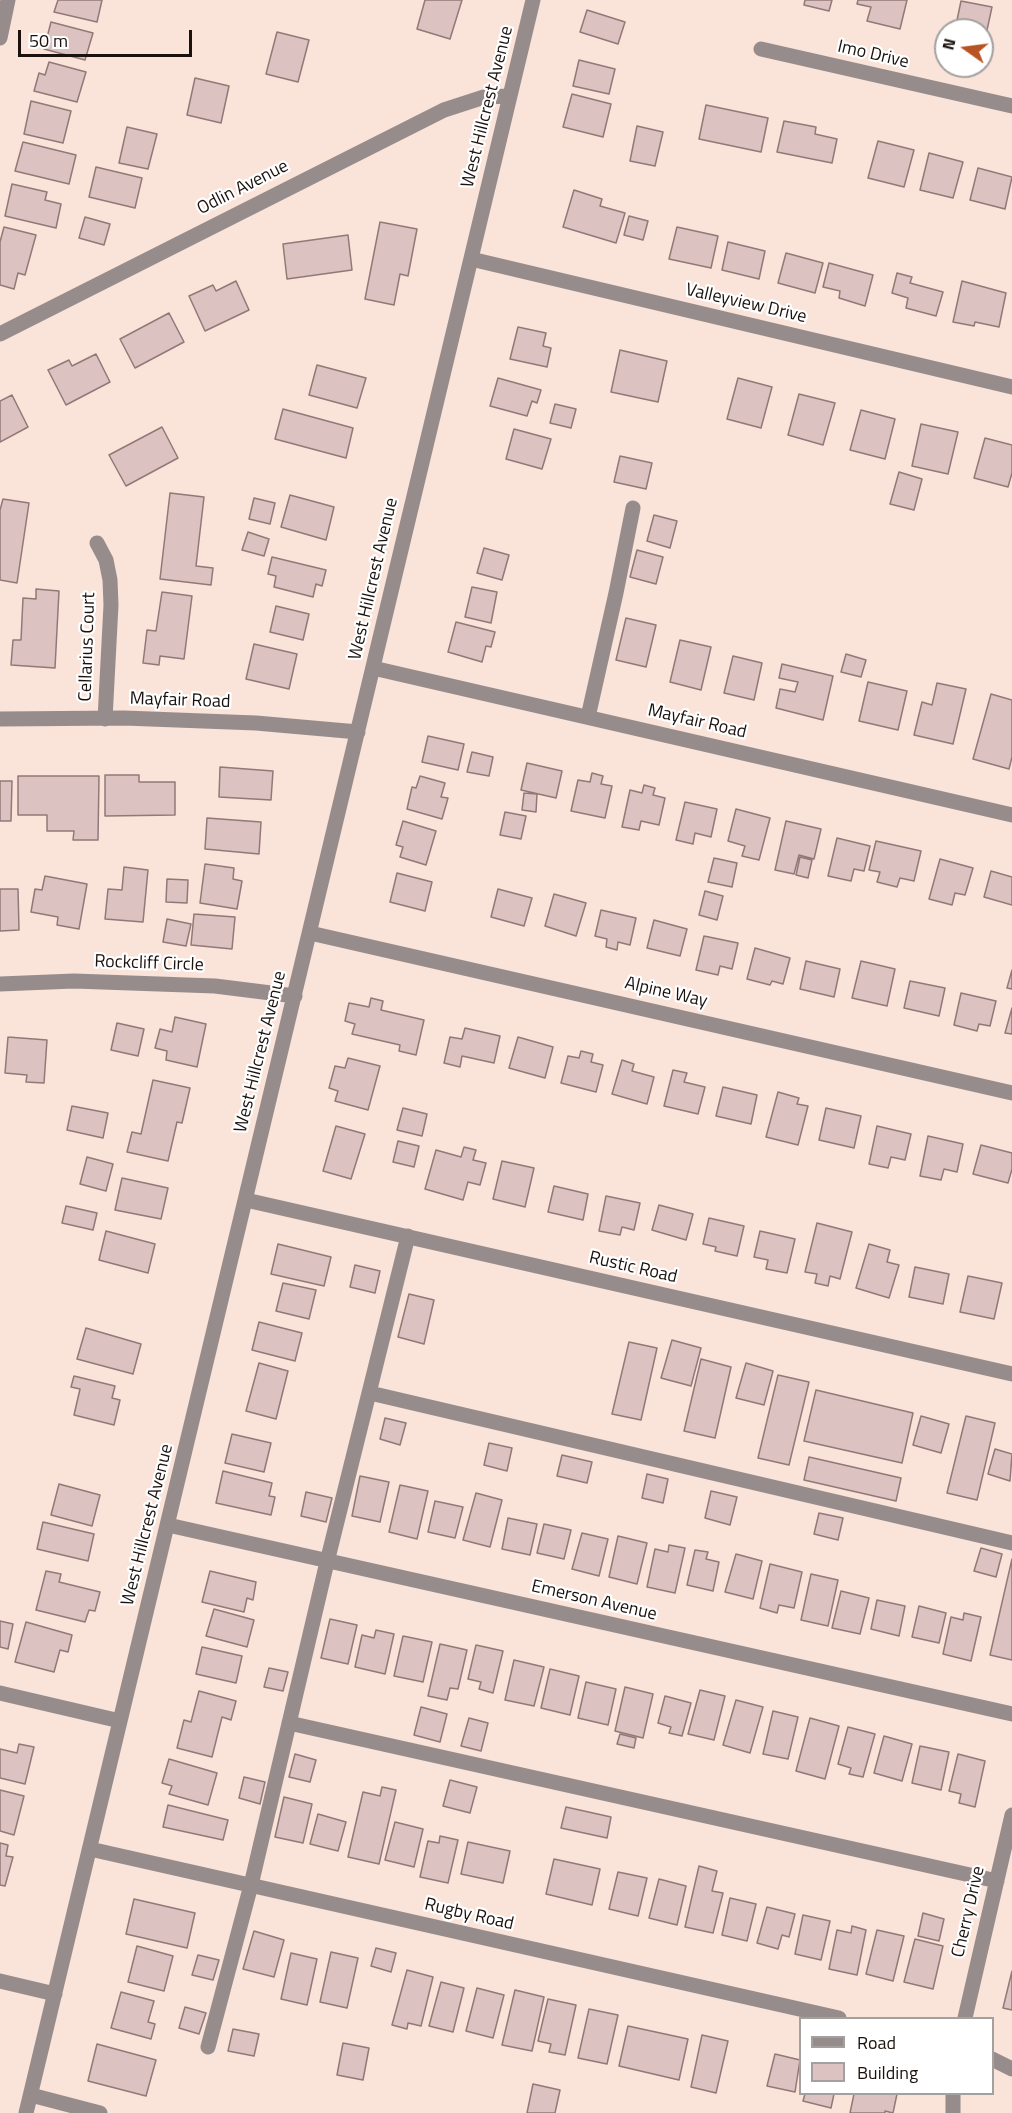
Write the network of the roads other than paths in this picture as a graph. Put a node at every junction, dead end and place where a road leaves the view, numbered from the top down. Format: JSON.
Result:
{"nodes":[{"id":1,"x":9,"y":0,"type":"edge"},
{"id":2,"x":533,"y":0,"type":"edge"},
{"id":3,"x":0,"y":38,"type":"edge"},
{"id":4,"x":761,"y":50,"type":"dead end"},
{"id":5,"x":510,"y":96,"type":"junction"},
{"id":6,"x":1012,"y":106,"type":"edge"},
{"id":7,"x":471,"y":259,"type":"junction"},
{"id":8,"x":0,"y":334,"type":"edge"},
{"id":9,"x":1012,"y":387,"type":"edge"},
{"id":10,"x":633,"y":508,"type":"dead end"},
{"id":11,"x":97,"y":543,"type":"dead end"},
{"id":12,"x":373,"y":668,"type":"junction"},
{"id":13,"x":588,"y":717,"type":"junction"},
{"id":14,"x":0,"y":719,"type":"edge"},
{"id":15,"x":105,"y":719,"type":"junction"},
{"id":16,"x":358,"y":732,"type":"junction"},
{"id":17,"x":1012,"y":815,"type":"edge"},
{"id":18,"x":310,"y":933,"type":"junction"},
{"id":19,"x":0,"y":984,"type":"edge"},
{"id":20,"x":295,"y":996,"type":"junction"},
{"id":21,"x":1012,"y":1093,"type":"edge"},
{"id":22,"x":246,"y":1200,"type":"junction"},
{"id":23,"x":408,"y":1236,"type":"junction"},
{"id":24,"x":1012,"y":1374,"type":"edge"},
{"id":25,"x":370,"y":1393,"type":"junction"},
{"id":26,"x":168,"y":1525,"type":"junction"},
{"id":27,"x":1012,"y":1543,"type":"edge"},
{"id":28,"x":327,"y":1562,"type":"junction"},
{"id":29,"x":0,"y":1693,"type":"edge"},
{"id":30,"x":1012,"y":1714,"type":"edge"},
{"id":31,"x":120,"y":1721,"type":"junction"},
{"id":32,"x":289,"y":1723,"type":"junction"},
{"id":33,"x":1012,"y":1815,"type":"edge"},
{"id":34,"x":90,"y":1849,"type":"junction"},
{"id":35,"x":997,"y":1881,"type":"junction"},
{"id":36,"x":251,"y":1885,"type":"junction"},
{"id":37,"x":0,"y":1981,"type":"edge"},
{"id":38,"x":55,"y":1994,"type":"junction"},
{"id":39,"x":830,"y":2017,"type":"edge"},
{"id":40,"x":965,"y":2017,"type":"edge"},
{"id":41,"x":208,"y":2047,"type":"dead end"},
{"id":42,"x":994,"y":2060,"type":"edge"},
{"id":43,"x":1012,"y":2069,"type":"edge"},
{"id":44,"x":31,"y":2095,"type":"junction"},
{"id":45,"x":953,"y":2095,"type":"edge"},
{"id":46,"x":26,"y":2113,"type":"edge"},
{"id":47,"x":100,"y":2113,"type":"edge"},
{"id":48,"x":953,"y":2113,"type":"edge"}],
"edges":[{"from":1,"to":3,"type":"street"},
{"from":2,"to":5,"type":"street","name":"West Hillcrest Avenue"},
{"from":4,"to":6,"type":"street","name":"Imo Drive"},
{"from":5,"to":7,"type":"street","name":"West Hillcrest Avenue"},
{"from":5,"to":8,"type":"street","name":"Odlin Avenue"},
{"from":7,"to":9,"type":"street","name":"Valleyview Drive"},
{"from":7,"to":12,"type":"street","name":"West Hillcrest Avenue"},
{"from":10,"to":13,"type":"street"},
{"from":11,"to":15,"type":"street","name":"Cellarius Court"},
{"from":12,"to":13,"type":"street","name":"Mayfair Road"},
{"from":12,"to":16,"type":"street","name":"West Hillcrest Avenue"},
{"from":13,"to":17,"type":"street","name":"Mayfair Road"},
{"from":14,"to":15,"type":"street","name":"Mayfair Road"},
{"from":15,"to":16,"type":"street","name":"Mayfair Road"},
{"from":16,"to":18,"type":"street","name":"West Hillcrest Avenue"},
{"from":18,"to":20,"type":"street","name":"West Hillcrest Avenue"},
{"from":18,"to":21,"type":"street","name":"Alpine Way"},
{"from":19,"to":20,"type":"street","name":"Rockcliff Circle"},
{"from":20,"to":22,"type":"street","name":"West Hillcrest Avenue"},
{"from":22,"to":23,"type":"street","name":"Rustic Road"},
{"from":22,"to":26,"type":"street","name":"West Hillcrest Avenue"},
{"from":23,"to":24,"type":"street","name":"Rustic Road"},
{"from":23,"to":25,"type":"street"},
{"from":25,"to":27,"type":"street"},
{"from":25,"to":28,"type":"street"},
{"from":26,"to":28,"type":"street","name":"Emerson Avenue"},
{"from":26,"to":31,"type":"street","name":"West Hillcrest Avenue"},
{"from":28,"to":30,"type":"street","name":"Emerson Avenue"},
{"from":28,"to":32,"type":"street"},
{"from":29,"to":31,"type":"street"},
{"from":31,"to":34,"type":"street","name":"West Hillcrest Avenue"},
{"from":32,"to":35,"type":"street"},
{"from":32,"to":36,"type":"street"},
{"from":33,"to":35,"type":"street","name":"Cherry Drive"},
{"from":34,"to":36,"type":"street","name":"Rugby Road"},
{"from":34,"to":38,"type":"street","name":"West Hillcrest Avenue"},
{"from":35,"to":40,"type":"street","name":"Cherry Drive"},
{"from":36,"to":39,"type":"street","name":"Rugby Road"},
{"from":36,"to":41,"type":"street"},
{"from":37,"to":38,"type":"street"},
{"from":38,"to":44,"type":"street","name":"West Hillcrest Avenue"},
{"from":42,"to":43,"type":"street"},
{"from":44,"to":46,"type":"street","name":"West Hillcrest Avenue"},
{"from":44,"to":47,"type":"street"},
{"from":45,"to":48,"type":"street"}]}
